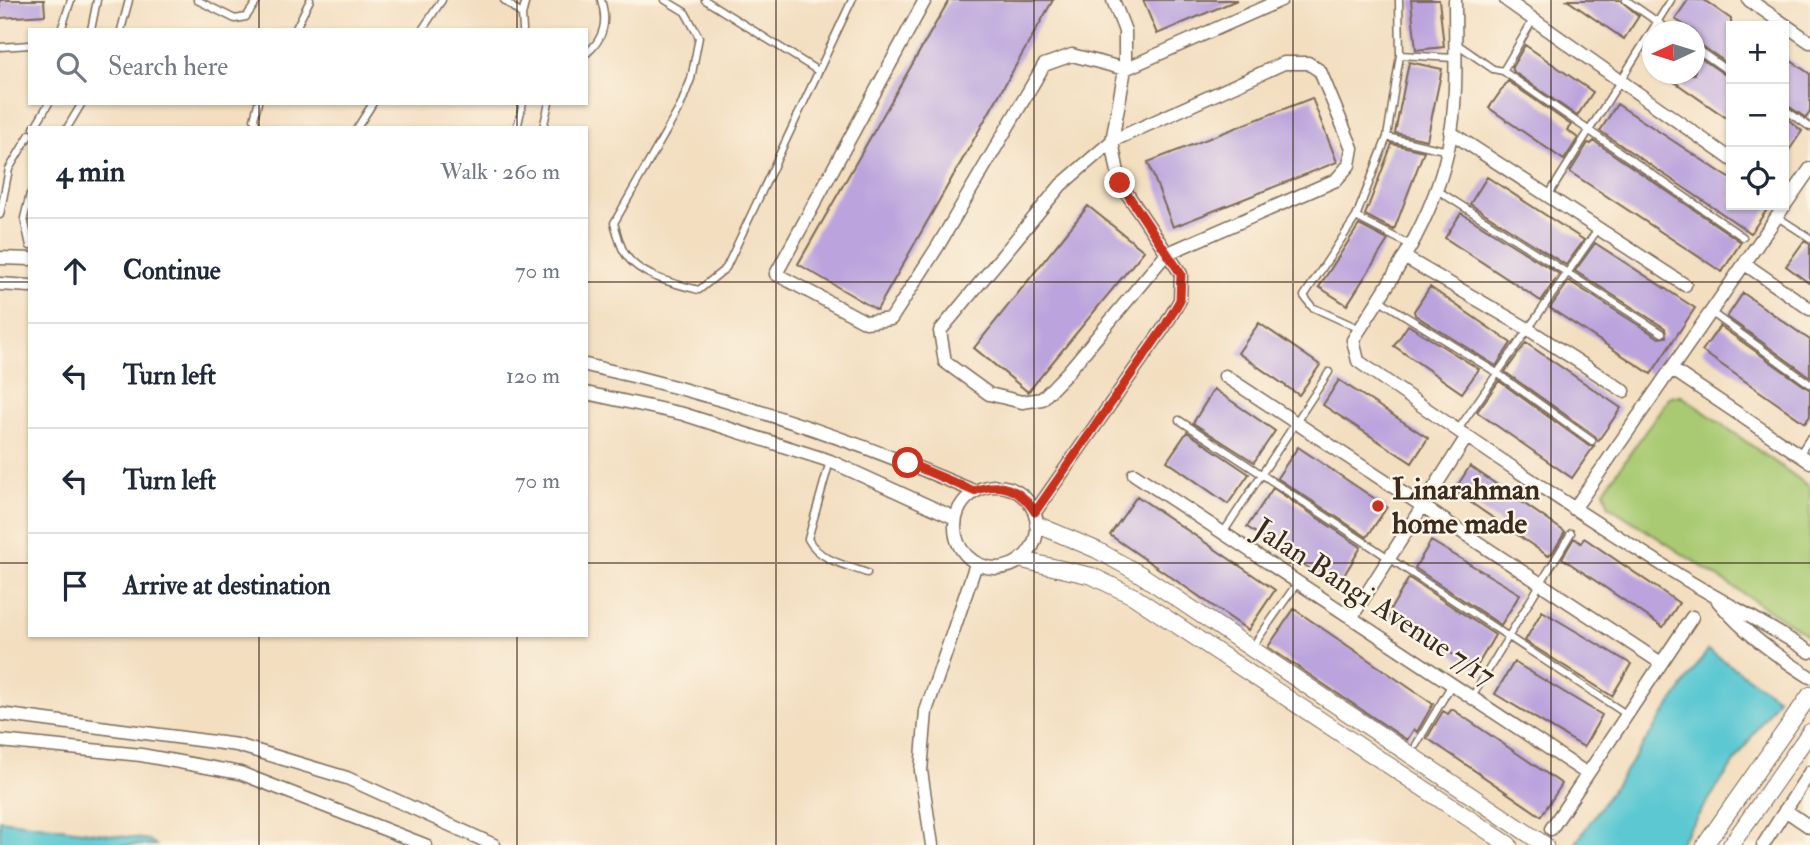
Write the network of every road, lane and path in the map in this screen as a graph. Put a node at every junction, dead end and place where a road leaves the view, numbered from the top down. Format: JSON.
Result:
{"nodes":[{"id":1,"x":69,"y":0,"type":"edge"},
{"id":2,"x":97,"y":0,"type":"edge"},
{"id":3,"x":129,"y":0,"type":"edge"},
{"id":4,"x":197,"y":0,"type":"edge"},
{"id":5,"x":258,"y":0,"type":"edge"},
{"id":6,"x":310,"y":0,"type":"edge"},
{"id":7,"x":442,"y":0,"type":"edge"},
{"id":8,"x":504,"y":0,"type":"edge"},
{"id":9,"x":526,"y":0,"type":"edge"},
{"id":10,"x":603,"y":0,"type":"edge"},
{"id":11,"x":665,"y":0,"type":"edge"},
{"id":12,"x":705,"y":0,"type":"edge"},
{"id":13,"x":852,"y":0,"type":"edge"},
{"id":14,"x":925,"y":0,"type":"edge"},
{"id":15,"x":1113,"y":0,"type":"edge"},
{"id":16,"x":1281,"y":0,"type":"edge"},
{"id":17,"x":1399,"y":0,"type":"edge"},
{"id":18,"x":1455,"y":0,"type":"edge"},
{"id":19,"x":1506,"y":0,"type":"edge"},
{"id":20,"x":1626,"y":0,"type":"edge"},
{"id":21,"x":1671,"y":0,"type":"edge"},
{"id":22,"x":1749,"y":0,"type":"edge"},
{"id":23,"x":522,"y":15,"type":"junction"},
{"id":24,"x":1533,"y":20,"type":"junction"},
{"id":25,"x":1656,"y":21,"type":"edge"},
{"id":26,"x":1658,"y":21,"type":"edge"},
{"id":27,"x":62,"y":28,"type":"edge"},
{"id":28,"x":91,"y":28,"type":"edge"},
{"id":29,"x":122,"y":28,"type":"edge"},
{"id":30,"x":296,"y":28,"type":"edge"},
{"id":31,"x":423,"y":28,"type":"edge"},
{"id":32,"x":523,"y":28,"type":"edge"},
{"id":33,"x":1810,"y":42,"type":"edge"},
{"id":34,"x":1454,"y":43,"type":"junction"},
{"id":35,"x":28,"y":45,"type":"edge"},
{"id":36,"x":1642,"y":46,"type":"edge"},
{"id":37,"x":0,"y":47,"type":"edge"},
{"id":38,"x":588,"y":52,"type":"edge"},
{"id":39,"x":1705,"y":54,"type":"edge"},
{"id":40,"x":1400,"y":55,"type":"junction"},
{"id":41,"x":1454,"y":58,"type":"junction"},
{"id":42,"x":1125,"y":69,"type":"junction"},
{"id":43,"x":1726,"y":69,"type":"edge"},
{"id":44,"x":818,"y":71,"type":"junction"},
{"id":45,"x":1503,"y":71,"type":"junction"},
{"id":46,"x":1619,"y":83,"type":"junction"},
{"id":47,"x":47,"y":105,"type":"edge"},
{"id":48,"x":78,"y":105,"type":"edge"},
{"id":49,"x":258,"y":105,"type":"edge"},
{"id":50,"x":372,"y":105,"type":"edge"},
{"id":51,"x":523,"y":105,"type":"edge"},
{"id":52,"x":549,"y":105,"type":"edge"},
{"id":53,"x":1789,"y":112,"type":"edge"},
{"id":54,"x":35,"y":126,"type":"edge"},
{"id":55,"x":68,"y":126,"type":"edge"},
{"id":56,"x":257,"y":126,"type":"edge"},
{"id":57,"x":358,"y":126,"type":"edge"},
{"id":58,"x":517,"y":126,"type":"edge"},
{"id":59,"x":543,"y":126,"type":"edge"},
{"id":60,"x":1810,"y":127,"type":"edge"},
{"id":61,"x":1450,"y":132,"type":"junction"},
{"id":62,"x":1589,"y":132,"type":"junction"},
{"id":63,"x":28,"y":137,"type":"edge"},
{"id":64,"x":1387,"y":137,"type":"junction"},
{"id":65,"x":1112,"y":141,"type":"junction"},
{"id":66,"x":1447,"y":151,"type":"junction"},
{"id":67,"x":1726,"y":156,"type":"edge"},
{"id":68,"x":1810,"y":169,"type":"edge"},
{"id":69,"x":1437,"y":190,"type":"junction"},
{"id":70,"x":1548,"y":196,"type":"junction"},
{"id":71,"x":28,"y":202,"type":"edge"},
{"id":72,"x":0,"y":215,"type":"edge"},
{"id":73,"x":1356,"y":217,"type":"junction"},
{"id":74,"x":1779,"y":218,"type":"junction"},
{"id":75,"x":1598,"y":228,"type":"junction"},
{"id":76,"x":28,"y":237,"type":"edge"},
{"id":77,"x":1743,"y":237,"type":"dead end"},
{"id":78,"x":1810,"y":238,"type":"edge"},
{"id":79,"x":1410,"y":245,"type":"junction"},
{"id":80,"x":1166,"y":254,"type":"junction"},
{"id":81,"x":1404,"y":257,"type":"junction"},
{"id":82,"x":0,"y":258,"type":"edge"},
{"id":83,"x":28,"y":259,"type":"edge"},
{"id":84,"x":1745,"y":264,"type":"junction"},
{"id":85,"x":1567,"y":272,"type":"junction"},
{"id":86,"x":0,"y":284,"type":"edge"},
{"id":87,"x":1685,"y":285,"type":"dead end"},
{"id":88,"x":28,"y":286,"type":"edge"},
{"id":89,"x":1378,"y":299,"type":"junction"},
{"id":90,"x":1810,"y":309,"type":"edge"},
{"id":91,"x":1712,"y":313,"type":"junction"},
{"id":92,"x":1360,"y":329,"type":"junction"},
{"id":93,"x":1528,"y":329,"type":"junction"},
{"id":94,"x":1662,"y":333,"type":"dead end"},
{"id":95,"x":588,"y":365,"type":"edge"},
{"id":96,"x":1673,"y":370,"type":"junction"},
{"id":97,"x":1329,"y":372,"type":"dead end"},
{"id":98,"x":1497,"y":373,"type":"junction"},
{"id":99,"x":1225,"y":376,"type":"dead end"},
{"id":100,"x":1810,"y":384,"type":"edge"},
{"id":101,"x":1624,"y":391,"type":"dead end"},
{"id":102,"x":588,"y":393,"type":"edge"},
{"id":103,"x":1179,"y":420,"type":"dead end"},
{"id":104,"x":1295,"y":423,"type":"junction"},
{"id":105,"x":1461,"y":434,"type":"junction"},
{"id":106,"x":1810,"y":438,"type":"edge"},
{"id":107,"x":1592,"y":441,"type":"dead end"},
{"id":108,"x":1798,"y":455,"type":"junction"},
{"id":109,"x":830,"y":461,"type":"junction"},
{"id":110,"x":1810,"y":462,"type":"edge"},
{"id":111,"x":1134,"y":474,"type":"dead end"},
{"id":112,"x":1261,"y":474,"type":"junction"},
{"id":113,"x":974,"y":491,"type":"junction"},
{"id":114,"x":1422,"y":506,"type":"junction"},
{"id":115,"x":1574,"y":509,"type":"junction"},
{"id":116,"x":956,"y":518,"type":"junction"},
{"id":117,"x":1036,"y":518,"type":"junction"},
{"id":118,"x":1223,"y":533,"type":"junction"},
{"id":119,"x":1571,"y":533,"type":"dead end"},
{"id":120,"x":1389,"y":558,"type":"junction"},
{"id":121,"x":1022,"y":560,"type":"junction"},
{"id":122,"x":976,"y":564,"type":"junction"},
{"id":123,"x":867,"y":573,"type":"dead end"},
{"id":124,"x":1298,"y":582,"type":"junction"},
{"id":125,"x":1541,"y":583,"type":"junction"},
{"id":126,"x":1715,"y":598,"type":"junction"},
{"id":127,"x":1692,"y":617,"type":"dead end"},
{"id":128,"x":1351,"y":618,"type":"junction"},
{"id":129,"x":1509,"y":637,"type":"junction"},
{"id":130,"x":1256,"y":640,"type":"dead end"},
{"id":131,"x":1810,"y":652,"type":"edge"},
{"id":132,"x":1661,"y":663,"type":"junction"},
{"id":133,"x":1810,"y":677,"type":"edge"},
{"id":134,"x":1452,"y":684,"type":"junction"},
{"id":135,"x":1810,"y":695,"type":"edge"},
{"id":136,"x":1472,"y":698,"type":"junction"},
{"id":137,"x":0,"y":714,"type":"edge"},
{"id":138,"x":1626,"y":714,"type":"junction"},
{"id":139,"x":1810,"y":732,"type":"edge"},
{"id":140,"x":0,"y":741,"type":"edge"},
{"id":141,"x":1416,"y":745,"type":"dead end"},
{"id":142,"x":1810,"y":772,"type":"edge"},
{"id":143,"x":1586,"y":773,"type":"junction"},
{"id":144,"x":1785,"y":810,"type":"junction"},
{"id":145,"x":1810,"y":827,"type":"edge"},
{"id":146,"x":1551,"y":829,"type":"dead end"},
{"id":147,"x":425,"y":845,"type":"edge"},
{"id":148,"x":494,"y":845,"type":"edge"},
{"id":149,"x":932,"y":845,"type":"edge"},
{"id":150,"x":1509,"y":845,"type":"edge"},
{"id":151,"x":1545,"y":845,"type":"edge"},
{"id":152,"x":1705,"y":845,"type":"edge"},
{"id":153,"x":1731,"y":845,"type":"edge"},
{"id":154,"x":1763,"y":845,"type":"edge"}],
"edges":[{"from":1,"to":27,"type":"lane"},
{"from":2,"to":28,"type":"lane"},
{"from":3,"to":29,"type":"lane"},
{"from":4,"to":5,"type":"lane"},
{"from":6,"to":30,"type":"lane"},
{"from":7,"to":31,"type":"lane"},
{"from":8,"to":23,"type":"lane"},
{"from":9,"to":23,"type":"lane"},
{"from":10,"to":38,"type":"lane"},
{"from":11,"to":44,"type":"lane"},
{"from":12,"to":44,"type":"lane"},
{"from":13,"to":44,"type":"lane"},
{"from":14,"to":42,"type":"street"},
{"from":15,"to":42,"type":"street"},
{"from":16,"to":42,"type":"street"},
{"from":17,"to":40,"type":"lane"},
{"from":18,"to":34,"type":"street"},
{"from":19,"to":24,"type":"street"},
{"from":20,"to":25,"type":"lane"},
{"from":21,"to":26,"type":"lane"},
{"from":22,"to":33,"type":"street"},
{"from":23,"to":32,"type":"lane"},
{"from":24,"to":45,"type":"lane"},
{"from":24,"to":46,"type":"street"},
{"from":34,"to":41,"type":"street"},
{"from":34,"to":45,"type":"lane"},
{"from":35,"to":37,"type":"lane"},
{"from":36,"to":46,"type":"lane"},
{"from":39,"to":43,"type":"lane"},
{"from":40,"to":41,"type":"lane"},
{"from":40,"to":64,"type":"lane"},
{"from":41,"to":61,"type":"street"},
{"from":42,"to":65,"type":"street"},
{"from":45,"to":62,"type":"lane"},
{"from":46,"to":62,"type":"lane"},
{"from":46,"to":67,"type":"street"},
{"from":47,"to":54,"type":"lane"},
{"from":48,"to":55,"type":"lane"},
{"from":49,"to":56,"type":"lane"},
{"from":50,"to":57,"type":"lane"},
{"from":51,"to":58,"type":"lane"},
{"from":52,"to":59,"type":"lane"},
{"from":53,"to":60,"type":"lane"},
{"from":61,"to":66,"type":"street"},
{"from":61,"to":70,"type":"street"},
{"from":62,"to":70,"type":"lane"},
{"from":62,"to":77,"type":"lane"},
{"from":63,"to":72,"type":"lane"},
{"from":64,"to":66,"type":"lane"},
{"from":64,"to":73,"type":"lane"},
{"from":65,"to":80,"type":"street"},
{"from":65,"to":80,"type":"street"},
{"from":65,"to":80,"type":"street"},
{"from":66,"to":69,"type":"street"},
{"from":68,"to":74,"type":"street"},
{"from":69,"to":79,"type":"street"},
{"from":69,"to":85,"type":"lane"},
{"from":70,"to":75,"type":"street"},
{"from":71,"to":76,"type":"lane"},
{"from":73,"to":79,"type":"lane"},
{"from":73,"to":92,"type":"lane"},
{"from":74,"to":78,"type":"lane"},
{"from":74,"to":84,"type":"street"},
{"from":75,"to":85,"type":"lane"},
{"from":75,"to":87,"type":"street"},
{"from":79,"to":81,"type":"street"},
{"from":80,"to":117,"type":"street"},
{"from":81,"to":89,"type":"street"},
{"from":81,"to":93,"type":"street"},
{"from":82,"to":83,"type":"street"},
{"from":84,"to":90,"type":"street"},
{"from":84,"to":91,"type":"street"},
{"from":85,"to":93,"type":"lane"},
{"from":85,"to":94,"type":"lane"},
{"from":86,"to":88,"type":"street"},
{"from":89,"to":92,"type":"street"},
{"from":89,"to":98,"type":"lane"},
{"from":91,"to":96,"type":"street"},
{"from":91,"to":100,"type":"lane"},
{"from":92,"to":105,"type":"street"},
{"from":93,"to":98,"type":"lane"},
{"from":93,"to":101,"type":"street"},
{"from":95,"to":113,"type":"street"},
{"from":96,"to":108,"type":"street"},
{"from":96,"to":115,"type":"street"},
{"from":97,"to":104,"type":"lane"},
{"from":98,"to":105,"type":"lane"},
{"from":98,"to":107,"type":"lane"},
{"from":99,"to":104,"type":"street"},
{"from":102,"to":109,"type":"street"},
{"from":103,"to":112,"type":"lane"},
{"from":104,"to":112,"type":"lane"},
{"from":104,"to":114,"type":"street"},
{"from":105,"to":114,"type":"street"},
{"from":105,"to":115,"type":"street"},
{"from":106,"to":108,"type":"lane"},
{"from":108,"to":110,"type":"street"},
{"from":109,"to":116,"type":"street"},
{"from":109,"to":123,"type":"lane"},
{"from":111,"to":118,"type":"street","name":"Jalan Bangi Avenue 7/17"},
{"from":112,"to":118,"type":"lane"},
{"from":112,"to":120,"type":"lane"},
{"from":113,"to":116,"type":"street"},
{"from":113,"to":117,"type":"street"},
{"from":114,"to":120,"type":"street"},
{"from":114,"to":125,"type":"street"},
{"from":115,"to":126,"type":"street"},
{"from":116,"to":122,"type":"street"},
{"from":117,"to":121,"type":"street"},
{"from":117,"to":151,"type":"street"},
{"from":118,"to":124,"type":"street","name":"Jalan Bangi Avenue 7/17"},
{"from":119,"to":125,"type":"lane"},
{"from":120,"to":128,"type":"street"},
{"from":120,"to":129,"type":"lane"},
{"from":121,"to":122,"type":"street"},
{"from":121,"to":150,"type":"street"},
{"from":122,"to":149,"type":"street"},
{"from":124,"to":128,"type":"street","name":"Jalan Bangi Avenue 7/17"},
{"from":124,"to":130,"type":"lane"},
{"from":125,"to":129,"type":"lane"},
{"from":125,"to":132,"type":"street"},
{"from":126,"to":131,"type":"street"},
{"from":126,"to":133,"type":"street"},
{"from":127,"to":132,"type":"street"},
{"from":128,"to":134,"type":"street","name":"Jalan Bangi Avenue 7/17"},
{"from":129,"to":136,"type":"lane"},
{"from":129,"to":138,"type":"lane"},
{"from":132,"to":138,"type":"street"},
{"from":134,"to":136,"type":"street","name":"Jalan Bangi Avenue 7/17"},
{"from":134,"to":141,"type":"lane"},
{"from":135,"to":152,"type":"street"},
{"from":136,"to":143,"type":"street","name":"Jalan Bangi Avenue 7/17"},
{"from":137,"to":148,"type":"street"},
{"from":138,"to":143,"type":"street"},
{"from":139,"to":153,"type":"street"},
{"from":140,"to":147,"type":"street"},
{"from":142,"to":144,"type":"street"},
{"from":143,"to":146,"type":"street"},
{"from":144,"to":145,"type":"street"},
{"from":144,"to":154,"type":"street"}]}
